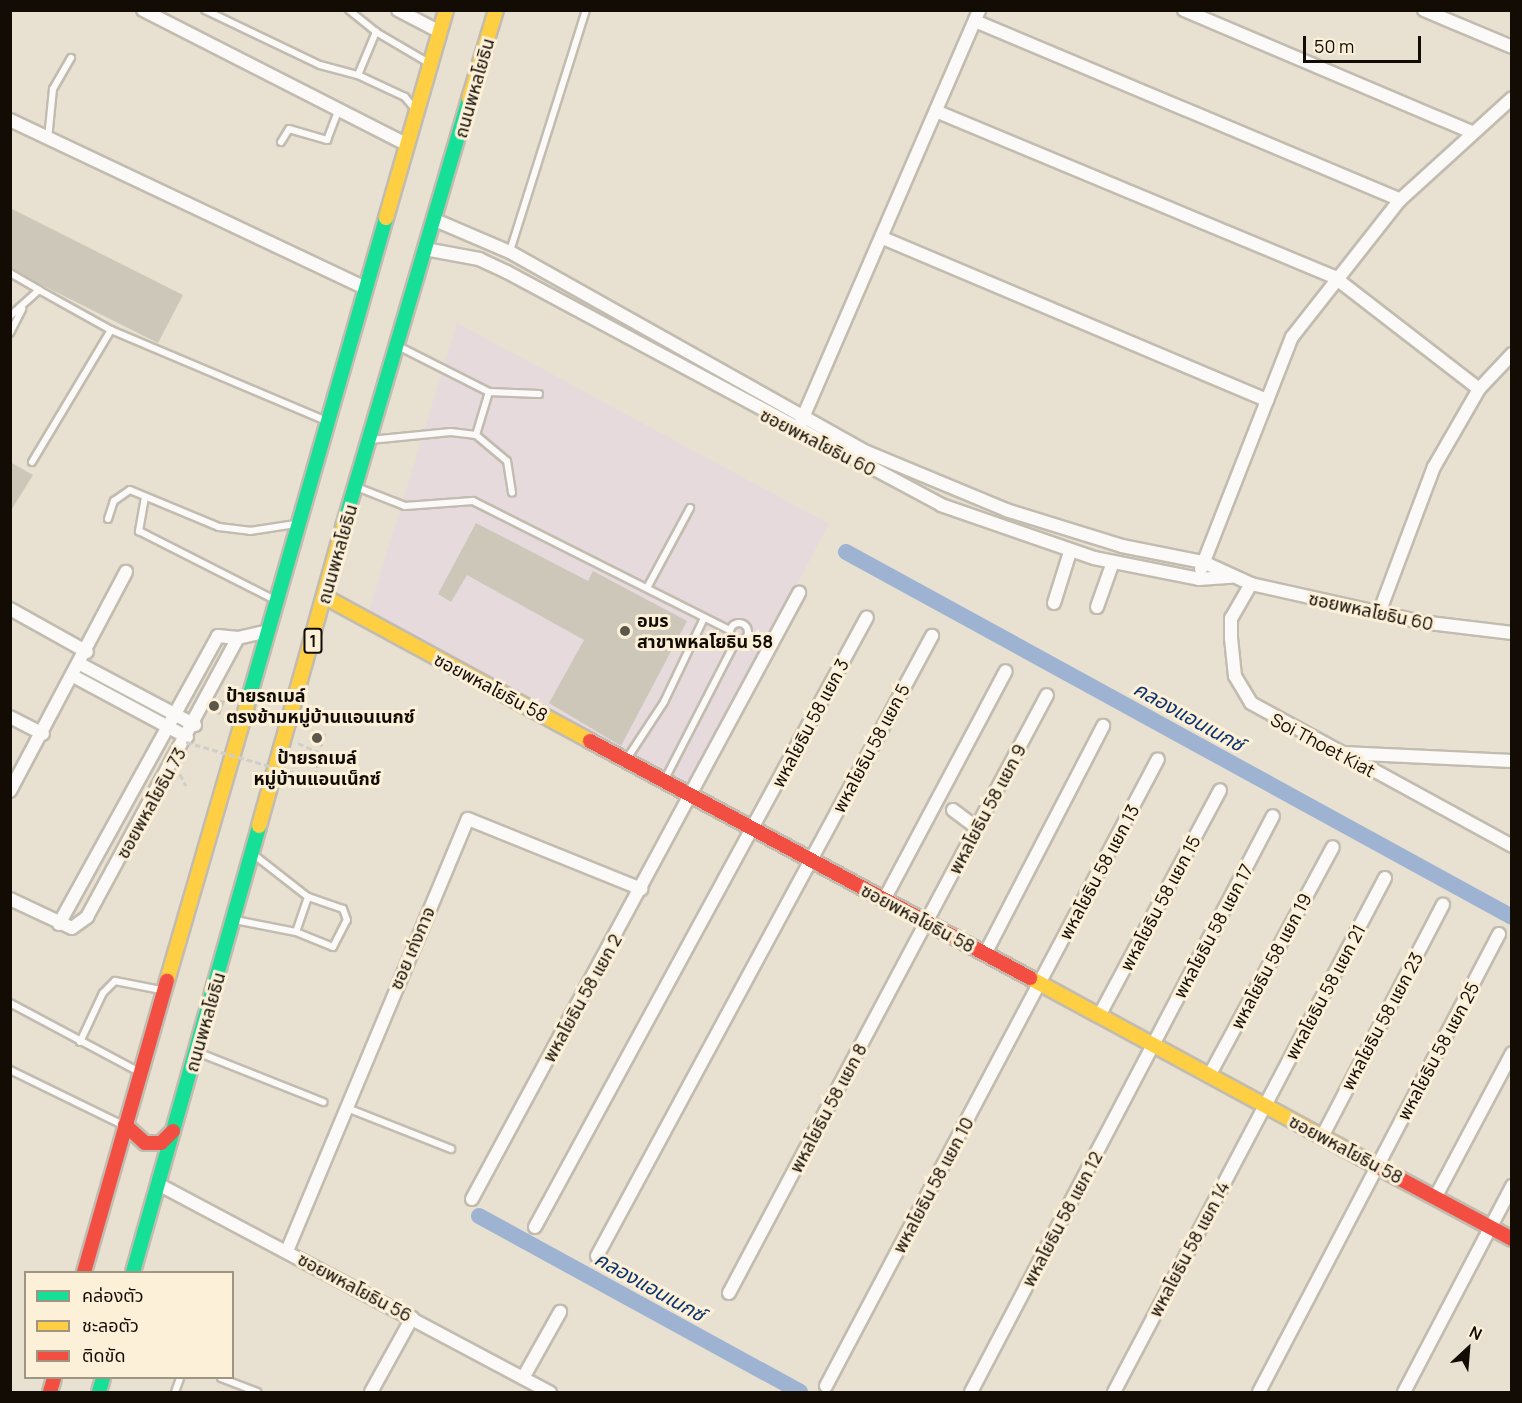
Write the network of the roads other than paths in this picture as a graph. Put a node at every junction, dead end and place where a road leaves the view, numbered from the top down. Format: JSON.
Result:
{"nodes":[{"id":1,"x":143,"y":10,"type":"edge"},
{"id":2,"x":349,"y":10,"type":"edge"},
{"id":3,"x":398,"y":10,"type":"edge"},
{"id":4,"x":446,"y":10,"type":"edge"},
{"id":5,"x":496,"y":10,"type":"edge"},
{"id":6,"x":586,"y":10,"type":"edge"},
{"id":7,"x":1184,"y":10,"type":"edge"},
{"id":8,"x":1424,"y":10,"type":"edge"},
{"id":9,"x":208,"y":11,"type":"edge"},
{"id":10,"x":977,"y":16,"type":"edge"},
{"id":11,"x":376,"y":32,"type":"junction"},
{"id":12,"x":440,"y":32,"type":"junction"},
{"id":13,"x":1512,"y":47,"type":"edge"},
{"id":14,"x":71,"y":58,"type":"dead end"},
{"id":15,"x":430,"y":64,"type":"junction"},
{"id":16,"x":358,"y":75,"type":"junction"},
{"id":17,"x":1512,"y":98,"type":"edge"},
{"id":18,"x":339,"y":106,"type":"junction"},
{"id":19,"x":417,"y":111,"type":"junction"},
{"id":20,"x":938,"y":112,"type":"junction"},
{"id":21,"x":10,"y":120,"type":"edge"},
{"id":22,"x":1472,"y":132,"type":"junction"},
{"id":23,"x":48,"y":139,"type":"junction"},
{"id":24,"x":281,"y":142,"type":"dead end"},
{"id":25,"x":408,"y":145,"type":"junction"},
{"id":26,"x":1400,"y":200,"type":"junction"},
{"id":27,"x":435,"y":220,"type":"junction"},
{"id":28,"x":883,"y":238,"type":"junction"},
{"id":29,"x":425,"y":249,"type":"junction"},
{"id":30,"x":510,"y":252,"type":"junction"},
{"id":31,"x":10,"y":273,"type":"edge"},
{"id":32,"x":1334,"y":277,"type":"junction"},
{"id":33,"x":365,"y":288,"type":"junction"},
{"id":34,"x":39,"y":290,"type":"junction"},
{"id":35,"x":22,"y":308,"type":"junction"},
{"id":36,"x":10,"y":316,"type":"edge"},
{"id":37,"x":111,"y":330,"type":"junction"},
{"id":38,"x":10,"y":333,"type":"edge"},
{"id":39,"x":395,"y":344,"type":"junction"},
{"id":40,"x":1512,"y":354,"type":"edge"},
{"id":41,"x":1479,"y":389,"type":"junction"},
{"id":42,"x":489,"y":392,"type":"junction"},
{"id":43,"x":539,"y":394,"type":"dead end"},
{"id":44,"x":771,"y":400,"type":"junction"},
{"id":45,"x":1267,"y":400,"type":"junction"},
{"id":46,"x":764,"y":414,"type":"junction"},
{"id":47,"x":804,"y":417,"type":"junction"},
{"id":48,"x":327,"y":421,"type":"junction"},
{"id":49,"x":797,"y":431,"type":"junction"},
{"id":50,"x":476,"y":435,"type":"junction"},
{"id":51,"x":368,"y":440,"type":"junction"},
{"id":52,"x":32,"y":462,"type":"dead end"},
{"id":53,"x":355,"y":487,"type":"junction"},
{"id":54,"x":512,"y":493,"type":"dead end"},
{"id":55,"x":145,"y":497,"type":"junction"},
{"id":56,"x":690,"y":508,"type":"dead end"},
{"id":57,"x":108,"y":519,"type":"dead end"},
{"id":58,"x":298,"y":524,"type":"junction"},
{"id":59,"x":1070,"y":552,"type":"junction"},
{"id":60,"x":1113,"y":562,"type":"junction"},
{"id":61,"x":1203,"y":562,"type":"junction"},
{"id":62,"x":126,"y":572,"type":"dead end"},
{"id":63,"x":1232,"y":577,"type":"junction"},
{"id":64,"x":1199,"y":579,"type":"junction"},
{"id":65,"x":1251,"y":584,"type":"junction"},
{"id":66,"x":647,"y":588,"type":"junction"},
{"id":67,"x":799,"y":593,"type":"dead end"},
{"id":68,"x":325,"y":597,"type":"junction"},
{"id":69,"x":275,"y":601,"type":"junction"},
{"id":70,"x":1054,"y":603,"type":"dead end"},
{"id":71,"x":1097,"y":607,"type":"dead end"},
{"id":72,"x":10,"y":609,"type":"edge"},
{"id":73,"x":1379,"y":613,"type":"junction"},
{"id":74,"x":867,"y":617,"type":"dead end"},
{"id":75,"x":704,"y":618,"type":"junction"},
{"id":76,"x":729,"y":630,"type":"junction"},
{"id":77,"x":268,"y":631,"type":"junction"},
{"id":78,"x":1512,"y":633,"type":"edge"},
{"id":79,"x":932,"y":636,"type":"dead end"},
{"id":80,"x":238,"y":638,"type":"junction"},
{"id":81,"x":736,"y":641,"type":"junction"},
{"id":82,"x":87,"y":652,"type":"junction"},
{"id":83,"x":82,"y":664,"type":"junction"},
{"id":84,"x":1006,"y":670,"type":"dead end"},
{"id":85,"x":75,"y":677,"type":"junction"},
{"id":86,"x":1047,"y":695,"type":"dead end"},
{"id":87,"x":172,"y":713,"type":"junction"},
{"id":88,"x":10,"y":717,"type":"edge"},
{"id":89,"x":195,"y":725,"type":"junction"},
{"id":90,"x":165,"y":726,"type":"junction"},
{"id":91,"x":1103,"y":726,"type":"dead end"},
{"id":92,"x":42,"y":734,"type":"junction"},
{"id":93,"x":187,"y":740,"type":"junction"},
{"id":94,"x":1339,"y":753,"type":"junction"},
{"id":95,"x":1158,"y":759,"type":"dead end"},
{"id":96,"x":626,"y":760,"type":"junction"},
{"id":97,"x":1512,"y":761,"type":"edge"},
{"id":98,"x":664,"y":781,"type":"junction"},
{"id":99,"x":1220,"y":790,"type":"dead end"},
{"id":100,"x":10,"y":791,"type":"edge"},
{"id":101,"x":691,"y":795,"type":"junction"},
{"id":102,"x":953,"y":810,"type":"dead end"},
{"id":103,"x":1273,"y":816,"type":"dead end"},
{"id":104,"x":977,"y":828,"type":"junction"},
{"id":105,"x":753,"y":829,"type":"junction"},
{"id":106,"x":1333,"y":846,"type":"dead end"},
{"id":107,"x":1512,"y":846,"type":"edge"},
{"id":108,"x":253,"y":855,"type":"junction"},
{"id":109,"x":811,"y":860,"type":"junction"},
{"id":110,"x":1385,"y":878,"type":"dead end"},
{"id":111,"x":640,"y":889,"type":"junction"},
{"id":112,"x":308,"y":897,"type":"junction"},
{"id":113,"x":10,"y":899,"type":"edge"},
{"id":114,"x":884,"y":900,"type":"junction"},
{"id":115,"x":1443,"y":905,"type":"dead end"},
{"id":116,"x":233,"y":920,"type":"junction"},
{"id":117,"x":926,"y":923,"type":"junction"},
{"id":118,"x":59,"y":924,"type":"junction"},
{"id":119,"x":296,"y":932,"type":"junction"},
{"id":120,"x":1499,"y":934,"type":"dead end"},
{"id":121,"x":985,"y":954,"type":"junction"},
{"id":122,"x":1040,"y":984,"type":"junction"},
{"id":123,"x":164,"y":991,"type":"junction"},
{"id":124,"x":10,"y":1003,"type":"edge"},
{"id":125,"x":1099,"y":1016,"type":"junction"},
{"id":126,"x":80,"y":1042,"type":"junction"},
{"id":127,"x":1153,"y":1046,"type":"junction"},
{"id":128,"x":196,"y":1052,"type":"junction"},
{"id":129,"x":1512,"y":1053,"type":"edge"},
{"id":130,"x":10,"y":1070,"type":"edge"},
{"id":131,"x":140,"y":1073,"type":"junction"},
{"id":132,"x":1209,"y":1076,"type":"junction"},
{"id":133,"x":323,"y":1102,"type":"dead end"},
{"id":134,"x":1265,"y":1106,"type":"junction"},
{"id":135,"x":347,"y":1108,"type":"junction"},
{"id":136,"x":125,"y":1125,"type":"junction"},
{"id":137,"x":173,"y":1131,"type":"junction"},
{"id":138,"x":1322,"y":1137,"type":"junction"},
{"id":139,"x":451,"y":1149,"type":"dead end"},
{"id":140,"x":1377,"y":1167,"type":"junction"},
{"id":141,"x":158,"y":1184,"type":"junction"},
{"id":142,"x":1512,"y":1186,"type":"edge"},
{"id":143,"x":1436,"y":1198,"type":"junction"},
{"id":144,"x":472,"y":1199,"type":"dead end"},
{"id":145,"x":535,"y":1227,"type":"dead end"},
{"id":146,"x":1490,"y":1227,"type":"junction"},
{"id":147,"x":1512,"y":1239,"type":"edge"},
{"id":148,"x":286,"y":1251,"type":"junction"},
{"id":149,"x":597,"y":1256,"type":"dead end"},
{"id":150,"x":84,"y":1271,"type":"edge"},
{"id":151,"x":133,"y":1271,"type":"edge"},
{"id":152,"x":729,"y":1293,"type":"dead end"},
{"id":153,"x":560,"y":1312,"type":"dead end"},
{"id":154,"x":412,"y":1318,"type":"junction"},
{"id":155,"x":523,"y":1378,"type":"junction"},
{"id":156,"x":224,"y":1379,"type":"edge"},
{"id":157,"x":825,"y":1386,"type":"dead end"},
{"id":158,"x":243,"y":1390,"type":"edge"},
{"id":159,"x":257,"y":1392,"type":"edge"},
{"id":160,"x":371,"y":1392,"type":"edge"},
{"id":161,"x":550,"y":1392,"type":"edge"},
{"id":162,"x":971,"y":1392,"type":"edge"},
{"id":163,"x":1114,"y":1392,"type":"edge"},
{"id":164,"x":1259,"y":1392,"type":"edge"},
{"id":165,"x":1404,"y":1392,"type":"edge"}],
"edges":[{"from":1,"to":18,"type":"street"},
{"from":2,"to":11,"type":"lane"},
{"from":3,"to":12,"type":"street"},
{"from":4,"to":12,"type":"main road"},
{"from":5,"to":27,"type":"main road","name":"ถนนพหลโยธิน","number":"1"},
{"from":6,"to":30,"type":"lane"},
{"from":7,"to":22,"type":"street"},
{"from":8,"to":13,"type":"street"},
{"from":9,"to":16,"type":"lane"},
{"from":10,"to":20,"type":"street"},
{"from":10,"to":26,"type":"street"},
{"from":11,"to":15,"type":"lane"},
{"from":11,"to":16,"type":"lane"},
{"from":12,"to":15,"type":"main road"},
{"from":14,"to":23,"type":"lane"},
{"from":15,"to":19,"type":"main road"},
{"from":16,"to":19,"type":"lane"},
{"from":17,"to":22,"type":"street"},
{"from":18,"to":24,"type":"lane"},
{"from":18,"to":25,"type":"street"},
{"from":19,"to":25,"type":"main road"},
{"from":20,"to":28,"type":"street"},
{"from":20,"to":32,"type":"street"},
{"from":21,"to":23,"type":"street"},
{"from":22,"to":26,"type":"street"},
{"from":23,"to":33,"type":"street"},
{"from":25,"to":33,"type":"main road"},
{"from":26,"to":32,"type":"street"},
{"from":27,"to":29,"type":"main road","name":"ถนนพหลโยธิน","number":"1"},
{"from":27,"to":30,"type":"street","name":"ซอยพหลโยธิน 60"},
{"from":28,"to":45,"type":"street"},
{"from":28,"to":47,"type":"street"},
{"from":29,"to":39,"type":"main road","name":"ถนนพหลโยธิน","number":"1"},
{"from":29,"to":46,"type":"street","name":"ซอยพหลโยธิน 60"},
{"from":30,"to":44,"type":"street","name":"ซอยพหลโยธิน 60"},
{"from":31,"to":34,"type":"lane"},
{"from":32,"to":41,"type":"street"},
{"from":32,"to":45,"type":"street"},
{"from":33,"to":48,"type":"main road"},
{"from":34,"to":35,"type":"lane"},
{"from":34,"to":37,"type":"lane"},
{"from":35,"to":36,"type":"lane"},
{"from":35,"to":38,"type":"lane"},
{"from":37,"to":48,"type":"lane"},
{"from":37,"to":52,"type":"lane"},
{"from":39,"to":42,"type":"lane"},
{"from":39,"to":51,"type":"main road","name":"ถนนพหลโยธิน","number":"1"},
{"from":40,"to":41,"type":"street"},
{"from":41,"to":73,"type":"street"},
{"from":42,"to":43,"type":"lane"},
{"from":42,"to":50,"type":"lane"},
{"from":44,"to":46,"type":"street"},
{"from":44,"to":47,"type":"street","name":"ซอยพหลโยธิน 60"},
{"from":45,"to":61,"type":"street"},
{"from":46,"to":49,"type":"street","name":"ซอยพหลโยธิน 60"},
{"from":47,"to":49,"type":"street"},
{"from":47,"to":61,"type":"street","name":"ซอยพหลโยธิน 60"},
{"from":48,"to":58,"type":"main road"},
{"from":49,"to":59,"type":"street","name":"ซอยพหลโยธิน 60"},
{"from":50,"to":51,"type":"lane"},
{"from":50,"to":54,"type":"lane"},
{"from":51,"to":53,"type":"main road","name":"ถนนพหลโยธิน","number":"1"},
{"from":53,"to":66,"type":"lane"},
{"from":53,"to":68,"type":"main road","name":"ถนนพหลโยธิน","number":"1"},
{"from":55,"to":57,"type":"lane"},
{"from":55,"to":58,"type":"lane"},
{"from":55,"to":69,"type":"lane"},
{"from":56,"to":66,"type":"lane"},
{"from":58,"to":69,"type":"main road"},
{"from":59,"to":60,"type":"street","name":"ซอยพหลโยธิน 60"},
{"from":59,"to":70,"type":"street"},
{"from":60,"to":64,"type":"street","name":"ซอยพหลโยธิน 60"},
{"from":60,"to":71,"type":"street"},
{"from":61,"to":63,"type":"street","name":"ซอยพหลโยธิน 60"},
{"from":61,"to":64,"type":"street"},
{"from":62,"to":82,"type":"street"},
{"from":63,"to":64,"type":"street","name":"ซอยพหลโยธิน 60"},
{"from":63,"to":65,"type":"street","name":"ซอยพหลโยธิน 60"},
{"from":65,"to":73,"type":"street","name":"ซอยพหลโยธิน 60"},
{"from":65,"to":94,"type":"street","name":"Soi Thoet Kiat"},
{"from":66,"to":75,"type":"lane"},
{"from":67,"to":101,"type":"street","name":"พหลโยธิน 58 แยก 2"},
{"from":68,"to":96,"type":"main road","name":"ซอยพหลโยธิน 58"},
{"from":68,"to":108,"type":"main road","name":"ถนนพหลโยธิน","number":"1"},
{"from":69,"to":77,"type":"main road"},
{"from":72,"to":82,"type":"street"},
{"from":73,"to":78,"type":"street","name":"ซอยพหลโยธิน 60"},
{"from":74,"to":105,"type":"street","name":"พหลโยธิน 58 แยก 3"},
{"from":75,"to":76,"type":"lane"},
{"from":75,"to":96,"type":"lane"},
{"from":76,"to":81,"type":"lane"},
{"from":76,"to":81,"type":"lane"},
{"from":77,"to":80,"type":"street"},
{"from":77,"to":123,"type":"main road"},
{"from":79,"to":109,"type":"street","name":"พหลโยธิน 58 แยก 5"},
{"from":80,"to":87,"type":"street"},
{"from":80,"to":89,"type":"street","name":"ซอยพหลโยธิน 73"},
{"from":81,"to":98,"type":"lane"},
{"from":82,"to":83,"type":"street"},
{"from":83,"to":85,"type":"street"},
{"from":83,"to":87,"type":"street"},
{"from":84,"to":114,"type":"street"},
{"from":85,"to":90,"type":"street"},
{"from":85,"to":92,"type":"street"},
{"from":86,"to":104,"type":"street","name":"พหลโยธิน 58 แยก 9"},
{"from":87,"to":89,"type":"street"},
{"from":87,"to":90,"type":"street"},
{"from":88,"to":92,"type":"street"},
{"from":89,"to":93,"type":"street","name":"ซอยพหลโยธิน 73"},
{"from":90,"to":93,"type":"street"},
{"from":90,"to":118,"type":"street"},
{"from":91,"to":121,"type":"street"},
{"from":92,"to":100,"type":"street"},
{"from":93,"to":118,"type":"street","name":"ซอยพหลโยธิน 73"},
{"from":94,"to":97,"type":"street"},
{"from":94,"to":107,"type":"street","name":"Soi Thoet Kiat"},
{"from":95,"to":122,"type":"street","name":"พหลโยธิน 58 แยก 13"},
{"from":96,"to":98,"type":"main road","name":"ซอยพหลโยธิน 58"},
{"from":98,"to":101,"type":"main road","name":"ซอยพหลโยธิน 58"},
{"from":99,"to":125,"type":"street","name":"พหลโยธิน 58 แยก 15"},
{"from":101,"to":105,"type":"main road","name":"ซอยพหลโยธิน 58"},
{"from":101,"to":111,"type":"street","name":"พหลโยธิน 58 แยก 2"},
{"from":102,"to":104,"type":"street"},
{"from":103,"to":127,"type":"street","name":"พหลโยธิน 58 แยก 17"},
{"from":104,"to":117,"type":"street","name":"พหลโยธิน 58 แยก 9"},
{"from":105,"to":109,"type":"main road","name":"ซอยพหลโยธิน 58"},
{"from":105,"to":145,"type":"street","name":"พหลโยธิน 58 แยก 3"},
{"from":106,"to":132,"type":"street","name":"พหลโยธิน 58 แยก 19"},
{"from":108,"to":112,"type":"lane"},
{"from":108,"to":116,"type":"main road","name":"ถนนพหลโยธิน","number":"1"},
{"from":109,"to":114,"type":"main road","name":"ซอยพหลโยธิน 58"},
{"from":109,"to":149,"type":"street","name":"พหลโยธิน 58 แยก 5"},
{"from":110,"to":134,"type":"street","name":"พหลโยธิน 58 แยก 21"},
{"from":111,"to":135,"type":"street","name":"ซอย เก่งกาจ"},
{"from":111,"to":144,"type":"street","name":"พหลโยธิน 58 แยก 2"},
{"from":112,"to":119,"type":"lane"},
{"from":112,"to":119,"type":"lane"},
{"from":113,"to":118,"type":"street"},
{"from":114,"to":117,"type":"main road","name":"ซอยพหลโยธิน 58"},
{"from":115,"to":138,"type":"street","name":"พหลโยธิน 58 แยก 23"},
{"from":116,"to":119,"type":"lane"},
{"from":116,"to":128,"type":"main road","name":"ถนนพหลโยธิน","number":"1"},
{"from":117,"to":121,"type":"main road","name":"ซอยพหลโยธิน 58"},
{"from":117,"to":152,"type":"street","name":"พหลโยธิน 58 แยก 8"},
{"from":120,"to":140,"type":"street","name":"พหลโยธิน 58 แยก 25"},
{"from":121,"to":122,"type":"main road","name":"ซอยพหลโยธิน 58"},
{"from":122,"to":125,"type":"main road","name":"ซอยพหลโยธิน 58"},
{"from":122,"to":157,"type":"street","name":"พหลโยธิน 58 แยก 10"},
{"from":123,"to":126,"type":"lane"},
{"from":123,"to":131,"type":"main road"},
{"from":124,"to":126,"type":"lane"},
{"from":125,"to":127,"type":"main road","name":"ซอยพหลโยธิน 58"},
{"from":126,"to":131,"type":"lane"},
{"from":127,"to":132,"type":"main road","name":"ซอยพหลโยธิน 58"},
{"from":127,"to":162,"type":"street","name":"พหลโยธิน 58 แยก 12"},
{"from":128,"to":133,"type":"lane"},
{"from":128,"to":137,"type":"main road","name":"ถนนพหลโยธิน","number":"1"},
{"from":129,"to":143,"type":"street"},
{"from":130,"to":136,"type":"lane"},
{"from":131,"to":136,"type":"main road"},
{"from":132,"to":134,"type":"main road","name":"ซอยพหลโยธิน 58"},
{"from":134,"to":138,"type":"main road","name":"ซอยพหลโยธิน 58"},
{"from":134,"to":163,"type":"street","name":"พหลโยธิน 58 แยก 14"},
{"from":135,"to":139,"type":"lane"},
{"from":135,"to":148,"type":"street","name":"ซอย เก่งกาจ"},
{"from":136,"to":137,"type":"main road"},
{"from":136,"to":150,"type":"main road"},
{"from":137,"to":141,"type":"main road","name":"ถนนพหลโยธิน","number":"1"},
{"from":138,"to":140,"type":"main road","name":"ซอยพหลโยธิน 58"},
{"from":140,"to":143,"type":"main road","name":"ซอยพหลโยธิน 58"},
{"from":140,"to":164,"type":"street","name":"พหลโยธิน 58 แยก 25"},
{"from":141,"to":148,"type":"street","name":"ซอยพหลโยธิน 56"},
{"from":141,"to":151,"type":"main road","name":"ถนนพหลโยธิน","number":"1"},
{"from":142,"to":146,"type":"street"},
{"from":143,"to":146,"type":"main road","name":"ซอยพหลโยธิน 58"},
{"from":146,"to":147,"type":"main road","name":"ซอยพหลโยธิน 58"},
{"from":146,"to":165,"type":"street"},
{"from":148,"to":154,"type":"street","name":"ซอยพหลโยธิน 56"},
{"from":153,"to":155,"type":"street"},
{"from":154,"to":155,"type":"street","name":"ซอยพหลโยธิน 56"},
{"from":154,"to":160,"type":"street"},
{"from":155,"to":161,"type":"street","name":"ซอยพหลโยธิน 56"},
{"from":156,"to":158,"type":"lane"},
{"from":158,"to":159,"type":"lane"}]}
